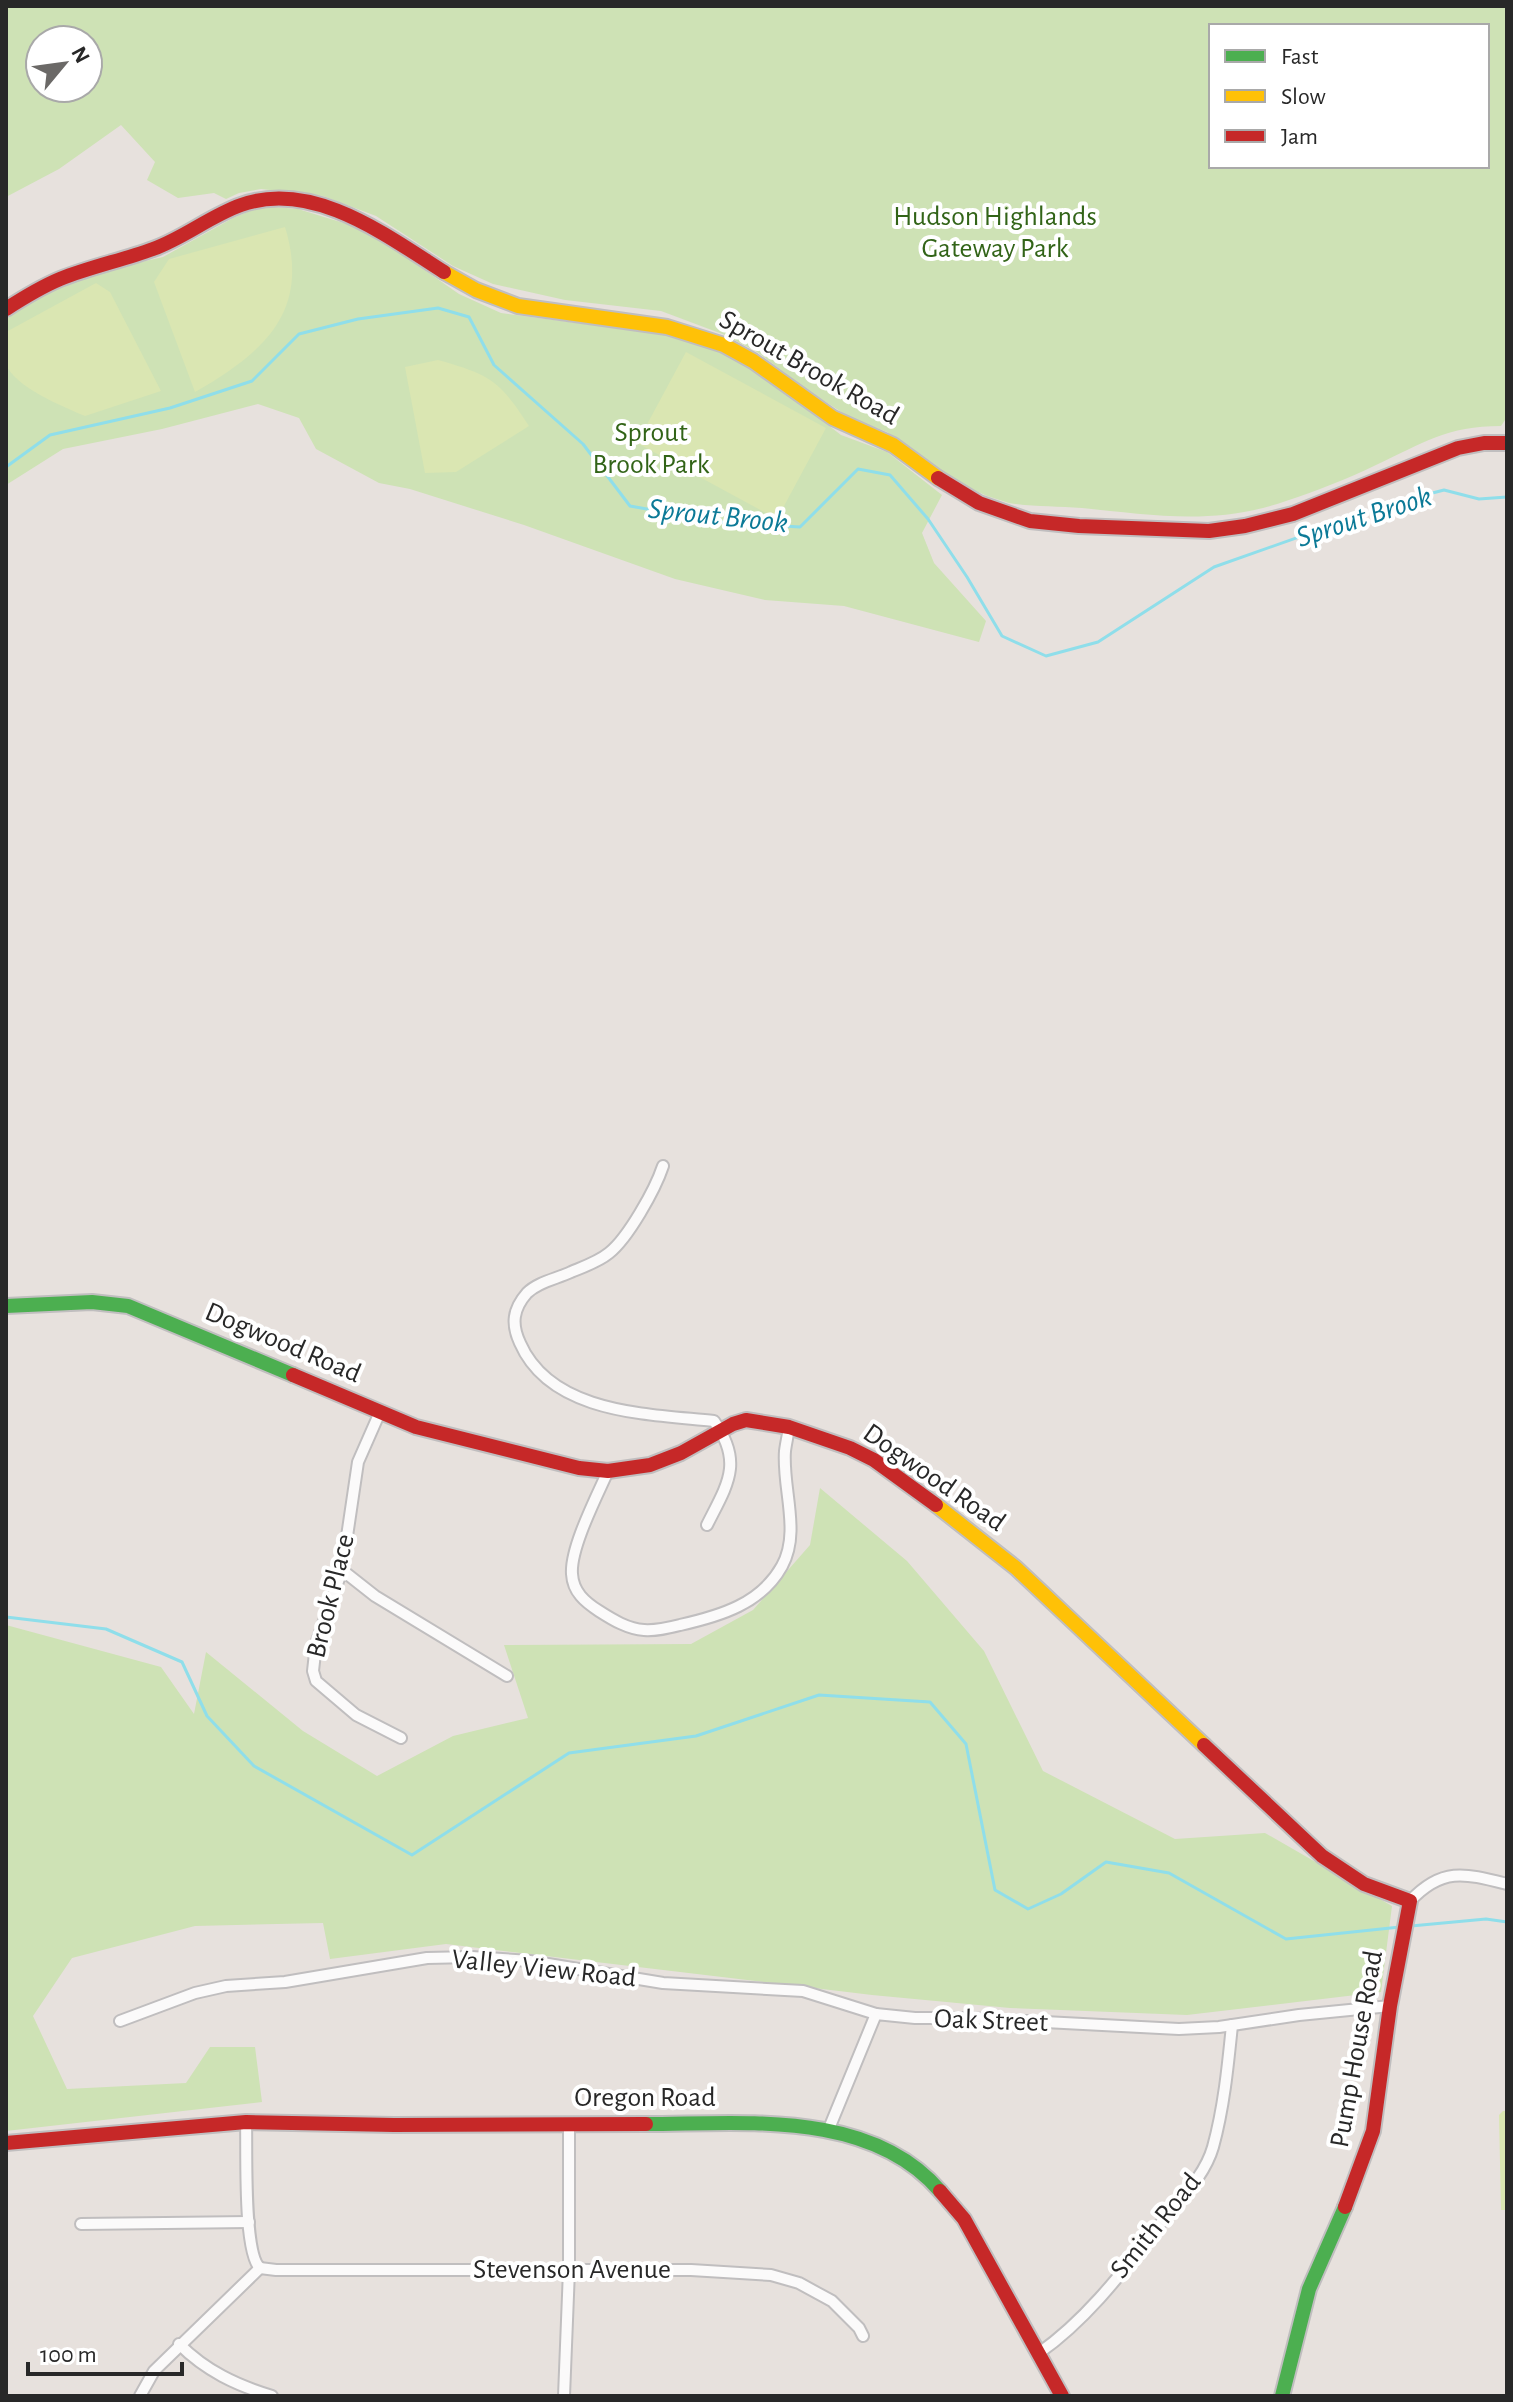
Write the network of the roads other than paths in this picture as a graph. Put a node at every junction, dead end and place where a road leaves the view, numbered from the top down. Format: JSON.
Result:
{"nodes":[{"id":1,"x":6,"y":309,"type":"edge"},
{"id":2,"x":1507,"y":443,"type":"edge"},
{"id":3,"x":663,"y":1166,"type":"dead end"},
{"id":4,"x":6,"y":1306,"type":"edge"},
{"id":5,"x":380,"y":1412,"type":"junction"},
{"id":6,"x":789,"y":1427,"type":"junction"},
{"id":7,"x":721,"y":1430,"type":"junction"},
{"id":8,"x":608,"y":1471,"type":"junction"},
{"id":9,"x":707,"y":1525,"type":"dead end"},
{"id":10,"x":342,"y":1570,"type":"junction"},
{"id":11,"x":507,"y":1676,"type":"dead end"},
{"id":12,"x":401,"y":1738,"type":"dead end"},
{"id":13,"x":1507,"y":1884,"type":"edge"},
{"id":14,"x":1410,"y":1901,"type":"junction"},
{"id":15,"x":1390,"y":2006,"type":"junction"},
{"id":16,"x":876,"y":2014,"type":"junction"},
{"id":17,"x":120,"y":2021,"type":"dead end"},
{"id":18,"x":1232,"y":2025,"type":"junction"},
{"id":19,"x":246,"y":2122,"type":"junction"},
{"id":20,"x":569,"y":2123,"type":"junction"},
{"id":21,"x":828,"y":2131,"type":"junction"},
{"id":22,"x":6,"y":2143,"type":"edge"},
{"id":23,"x":249,"y":2222,"type":"junction"},
{"id":24,"x":81,"y":2224,"type":"dead end"},
{"id":25,"x":260,"y":2268,"type":"junction"},
{"id":26,"x":569,"y":2270,"type":"junction"},
{"id":27,"x":863,"y":2336,"type":"dead end"},
{"id":28,"x":179,"y":2344,"type":"junction"},
{"id":29,"x":1039,"y":2353,"type":"junction"},
{"id":30,"x":140,"y":2396,"type":"edge"},
{"id":31,"x":272,"y":2396,"type":"edge"},
{"id":32,"x":564,"y":2396,"type":"edge"},
{"id":33,"x":1062,"y":2396,"type":"edge"},
{"id":34,"x":1282,"y":2396,"type":"edge"}],
"edges":[{"from":1,"to":2,"type":"street","name":"Sprout Brook Road"},
{"from":3,"to":7,"type":"street"},
{"from":4,"to":5,"type":"street","name":"Dogwood Road"},
{"from":5,"to":8,"type":"street","name":"Dogwood Road"},
{"from":5,"to":10,"type":"street","name":"Brook Place"},
{"from":6,"to":7,"type":"street","name":"Dogwood Road"},
{"from":6,"to":8,"type":"street"},
{"from":6,"to":14,"type":"street","name":"Dogwood Road"},
{"from":7,"to":8,"type":"street","name":"Dogwood Road"},
{"from":7,"to":9,"type":"street"},
{"from":10,"to":11,"type":"street"},
{"from":10,"to":12,"type":"street","name":"Brook Place"},
{"from":13,"to":14,"type":"street"},
{"from":14,"to":15,"type":"street","name":"Pump House Road"},
{"from":15,"to":18,"type":"street"},
{"from":15,"to":34,"type":"street","name":"Pump House Road"},
{"from":16,"to":17,"type":"street","name":"Valley View Road"},
{"from":16,"to":18,"type":"street","name":"Oak Street"},
{"from":16,"to":21,"type":"street"},
{"from":18,"to":29,"type":"street","name":"Smith Road"},
{"from":19,"to":20,"type":"street","name":"Oregon Road"},
{"from":19,"to":22,"type":"street","name":"Oregon Road"},
{"from":19,"to":23,"type":"street"},
{"from":20,"to":21,"type":"street","name":"Oregon Road"},
{"from":20,"to":26,"type":"street"},
{"from":21,"to":29,"type":"street","name":"Oregon Road"},
{"from":23,"to":24,"type":"street"},
{"from":23,"to":25,"type":"street"},
{"from":25,"to":26,"type":"street","name":"Stevenson Avenue"},
{"from":25,"to":28,"type":"street"},
{"from":26,"to":27,"type":"street","name":"Stevenson Avenue"},
{"from":26,"to":32,"type":"street"},
{"from":28,"to":30,"type":"street"},
{"from":28,"to":31,"type":"street"},
{"from":29,"to":33,"type":"street","name":"Oregon Road"}]}
